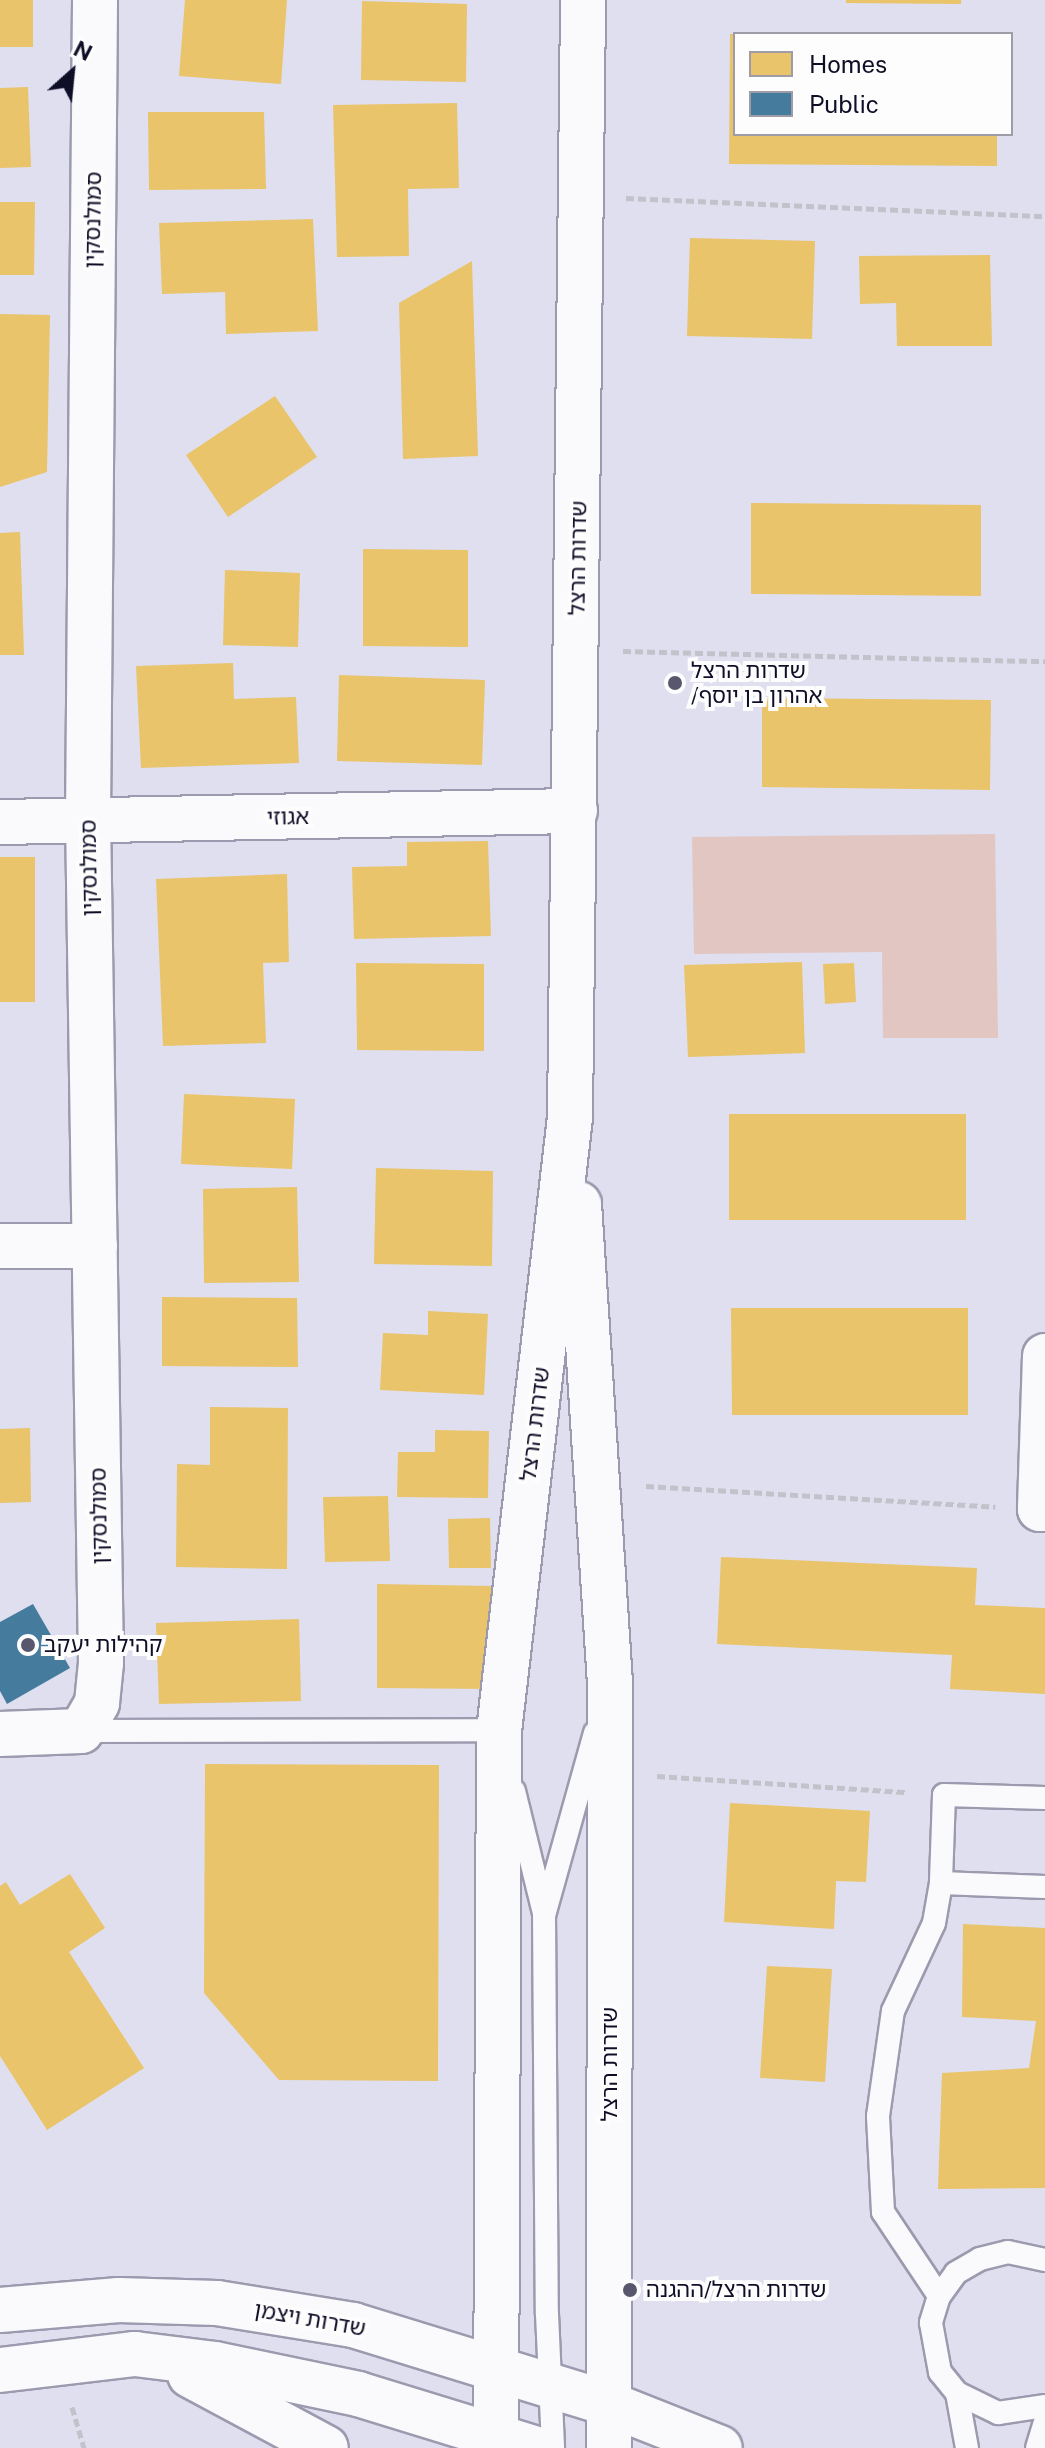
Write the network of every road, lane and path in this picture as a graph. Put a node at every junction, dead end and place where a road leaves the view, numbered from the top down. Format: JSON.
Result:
{"nodes":[{"id":1,"x":95,"y":0,"type":"edge"},
{"id":2,"x":583,"y":0,"type":"edge"},
{"id":3,"x":581,"y":196,"type":"junction"},
{"id":4,"x":1045,"y":216,"type":"edge"},
{"id":5,"x":622,"y":651,"type":"dead end"},
{"id":6,"x":1045,"y":661,"type":"edge"},
{"id":7,"x":575,"y":811,"type":"junction"},
{"id":8,"x":88,"y":820,"type":"junction"},
{"id":9,"x":0,"y":822,"type":"edge"},
{"id":10,"x":570,"y":1117,"type":"junction"},
{"id":11,"x":0,"y":1246,"type":"edge"},
{"id":12,"x":95,"y":1246,"type":"junction"},
{"id":13,"x":1045,"y":1356,"type":"edge"},
{"id":14,"x":601,"y":1483,"type":"junction"},
{"id":15,"x":1043,"y":1509,"type":"edge"},
{"id":16,"x":610,"y":1680,"type":"junction"},
{"id":17,"x":81,"y":1731,"type":"junction"},
{"id":18,"x":494,"y":1731,"type":"junction"},
{"id":19,"x":0,"y":1734,"type":"edge"},
{"id":20,"x":610,"y":1773,"type":"junction"},
{"id":21,"x":944,"y":1795,"type":"junction"},
{"id":22,"x":1045,"y":1798,"type":"edge"},
{"id":23,"x":941,"y":1883,"type":"junction"},
{"id":24,"x":1045,"y":1887,"type":"edge"},
{"id":25,"x":544,"y":1913,"type":"junction"},
{"id":26,"x":1045,"y":2260,"type":"edge"},
{"id":27,"x":939,"y":2296,"type":"junction"},
{"id":28,"x":0,"y":2310,"type":"edge"},
{"id":29,"x":135,"y":2354,"type":"junction"},
{"id":30,"x":498,"y":2366,"type":"junction"},
{"id":31,"x":0,"y":2370,"type":"edge"},
{"id":32,"x":549,"y":2383,"type":"junction"},
{"id":33,"x":957,"y":2393,"type":"junction"},
{"id":34,"x":69,"y":2394,"type":"dead end"},
{"id":35,"x":609,"y":2404,"type":"junction"},
{"id":36,"x":1045,"y":2406,"type":"edge"},
{"id":37,"x":1045,"y":2422,"type":"edge"},
{"id":38,"x":508,"y":2444,"type":"edge"},
{"id":39,"x":84,"y":2448,"type":"edge"},
{"id":40,"x":326,"y":2448,"type":"edge"},
{"id":41,"x":553,"y":2448,"type":"edge"},
{"id":42,"x":609,"y":2448,"type":"edge"},
{"id":43,"x":720,"y":2448,"type":"edge"},
{"id":44,"x":967,"y":2448,"type":"edge"},
{"id":45,"x":1037,"y":2448,"type":"edge"}],
"edges":[{"from":1,"to":8,"type":"main road","name":"סמולנסקין"},
{"from":2,"to":3,"type":"main road","name":"שדרות הרצל"},
{"from":3,"to":4,"type":"path"},
{"from":3,"to":7,"type":"main road","name":"שדרות הרצל"},
{"from":5,"to":6,"type":"path"},
{"from":7,"to":8,"type":"main road","name":"אגוזי"},
{"from":7,"to":10,"type":"main road","name":"שדרות הרצל"},
{"from":8,"to":9,"type":"main road","name":"אגוזי"},
{"from":8,"to":12,"type":"main road","name":"סמולנסקין"},
{"from":10,"to":14,"type":"main road","name":"שדרות הרצל"},
{"from":10,"to":18,"type":"main road","name":"שדרות הרצל"},
{"from":11,"to":12,"type":"main road"},
{"from":12,"to":17,"type":"main road","name":"סמולנסקין"},
{"from":13,"to":15,"type":"main road"},
{"from":14,"to":15,"type":"path"},
{"from":14,"to":16,"type":"main road","name":"שדרות הרצל"},
{"from":16,"to":20,"type":"main road","name":"שדרות הרצל"},
{"from":16,"to":25,"type":"lane","name":"שדרות הרצל"},
{"from":17,"to":18,"type":"lane"},
{"from":17,"to":19,"type":"main road"},
{"from":18,"to":25,"type":"lane","name":"שדרות הרצל"},
{"from":18,"to":30,"type":"main road","name":"שדרות הרצל"},
{"from":20,"to":21,"type":"path"},
{"from":20,"to":35,"type":"main road","name":"שדרות הרצל"},
{"from":21,"to":22,"type":"lane"},
{"from":21,"to":23,"type":"lane"},
{"from":23,"to":24,"type":"lane"},
{"from":23,"to":27,"type":"lane"},
{"from":25,"to":32,"type":"lane","name":"שדרות הרצל"},
{"from":26,"to":27,"type":"lane"},
{"from":27,"to":33,"type":"lane"},
{"from":28,"to":30,"type":"main road","name":"שדרות ויצמן"},
{"from":29,"to":31,"type":"main road"},
{"from":29,"to":38,"type":"main road"},
{"from":29,"to":40,"type":"main road"},
{"from":30,"to":32,"type":"main road","name":"שדרות ויצמן"},
{"from":30,"to":38,"type":"main road","name":"שדרות הרצל"},
{"from":32,"to":35,"type":"main road","name":"שדרות ויצמן"},
{"from":32,"to":41,"type":"lane","name":"שדרות הרצל"},
{"from":33,"to":36,"type":"lane"},
{"from":33,"to":44,"type":"lane"},
{"from":34,"to":39,"type":"path"},
{"from":35,"to":42,"type":"main road","name":"שדרות הרצל"},
{"from":35,"to":43,"type":"main road","name":"שדרות ויצמן"},
{"from":37,"to":45,"type":"lane"}]}
